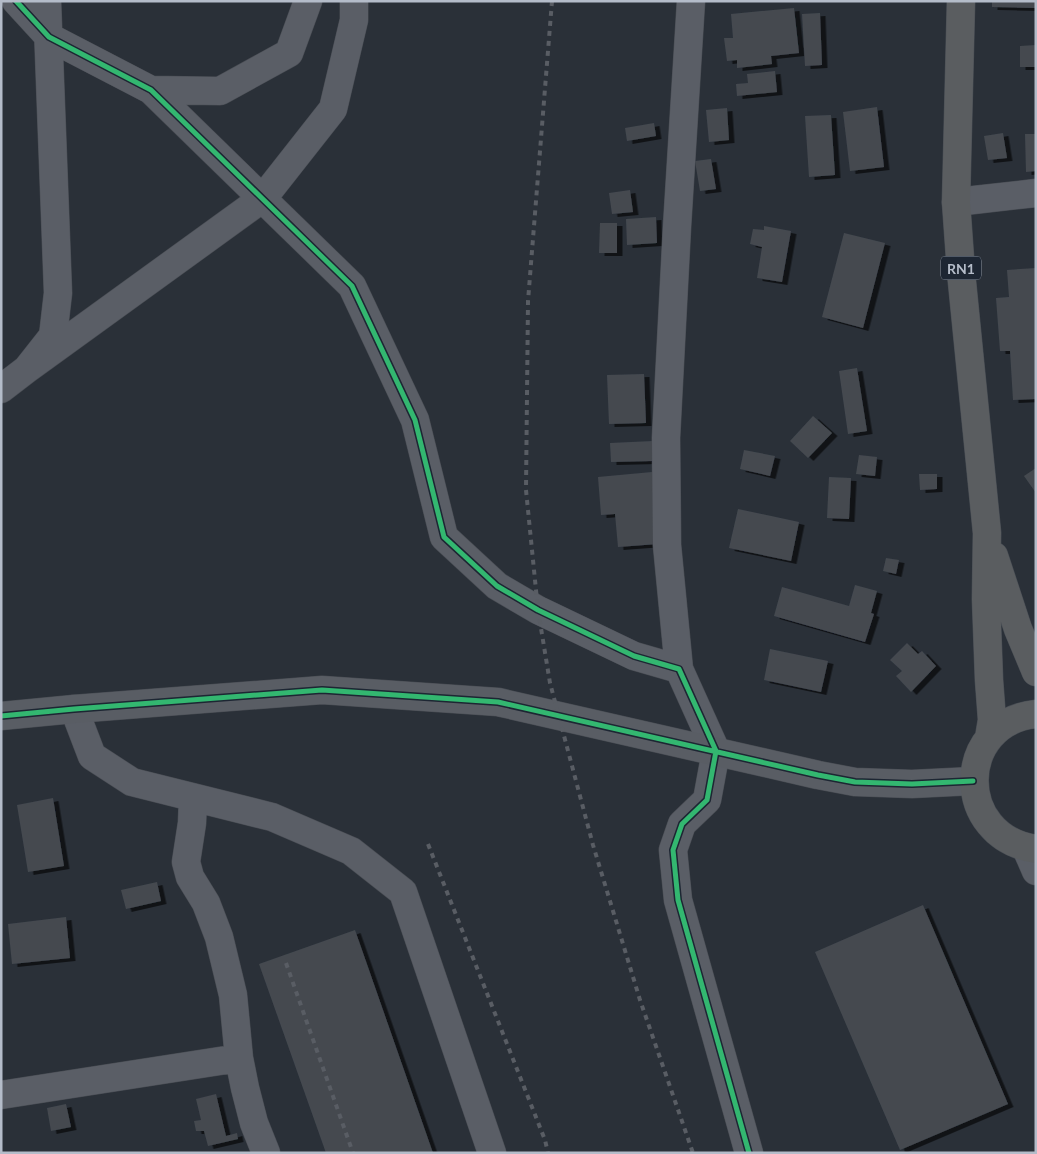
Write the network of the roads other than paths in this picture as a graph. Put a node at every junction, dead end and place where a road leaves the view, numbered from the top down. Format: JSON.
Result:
{"nodes":[{"id":1,"x":16,"y":1,"type":"edge"},
{"id":2,"x":47,"y":1,"type":"edge"},
{"id":3,"x":308,"y":1,"type":"edge"},
{"id":4,"x":354,"y":1,"type":"edge"},
{"id":5,"x":691,"y":1,"type":"edge"},
{"id":6,"x":961,"y":1,"type":"edge"},
{"id":7,"x":48,"y":37,"type":"junction"},
{"id":8,"x":151,"y":90,"type":"junction"},
{"id":9,"x":1036,"y":194,"type":"edge"},
{"id":10,"x":263,"y":198,"type":"junction"},
{"id":11,"x":956,"y":202,"type":"junction"},
{"id":12,"x":27,"y":369,"type":"junction"},
{"id":13,"x":1,"y":389,"type":"edge"},
{"id":14,"x":987,"y":533,"type":"junction"},
{"id":15,"x":679,"y":669,"type":"junction"},
{"id":16,"x":1036,"y":672,"type":"edge"},
{"id":17,"x":74,"y":709,"type":"junction"},
{"id":18,"x":1036,"y":714,"type":"edge"},
{"id":19,"x":1,"y":716,"type":"edge"},
{"id":20,"x":989,"y":738,"type":"junction"},
{"id":21,"x":716,"y":751,"type":"junction"},
{"id":22,"x":974,"y":781,"type":"junction"},
{"id":23,"x":193,"y":798,"type":"junction"},
{"id":24,"x":1033,"y":856,"type":"edge"},
{"id":25,"x":239,"y":1058,"type":"junction"},
{"id":26,"x":1,"y":1095,"type":"edge"},
{"id":27,"x":266,"y":1153,"type":"edge"},
{"id":28,"x":492,"y":1153,"type":"edge"},
{"id":29,"x":750,"y":1153,"type":"edge"}],
"edges":[{"from":1,"to":7,"type":"street"},
{"from":2,"to":7,"type":"street"},
{"from":3,"to":8,"type":"street"},
{"from":4,"to":10,"type":"street"},
{"from":5,"to":15,"type":"street"},
{"from":6,"to":11,"type":"highway","number":"RN1"},
{"from":7,"to":8,"type":"street"},
{"from":7,"to":12,"type":"street"},
{"from":8,"to":10,"type":"street"},
{"from":9,"to":11,"type":"street"},
{"from":10,"to":12,"type":"street"},
{"from":10,"to":15,"type":"street"},
{"from":11,"to":14,"type":"highway","number":"RN1"},
{"from":12,"to":13,"type":"street"},
{"from":14,"to":16,"type":"highway","number":"RN1"},
{"from":14,"to":20,"type":"highway","number":"RN1"},
{"from":15,"to":21,"type":"street"},
{"from":17,"to":19,"type":"street"},
{"from":17,"to":21,"type":"street"},
{"from":17,"to":23,"type":"street"},
{"from":18,"to":20,"type":"highway"},
{"from":20,"to":22,"type":"highway"},
{"from":21,"to":22,"type":"street"},
{"from":21,"to":29,"type":"street"},
{"from":22,"to":24,"type":"highway"},
{"from":23,"to":25,"type":"street"},
{"from":23,"to":28,"type":"street"},
{"from":25,"to":26,"type":"street"},
{"from":25,"to":27,"type":"street"}]}
